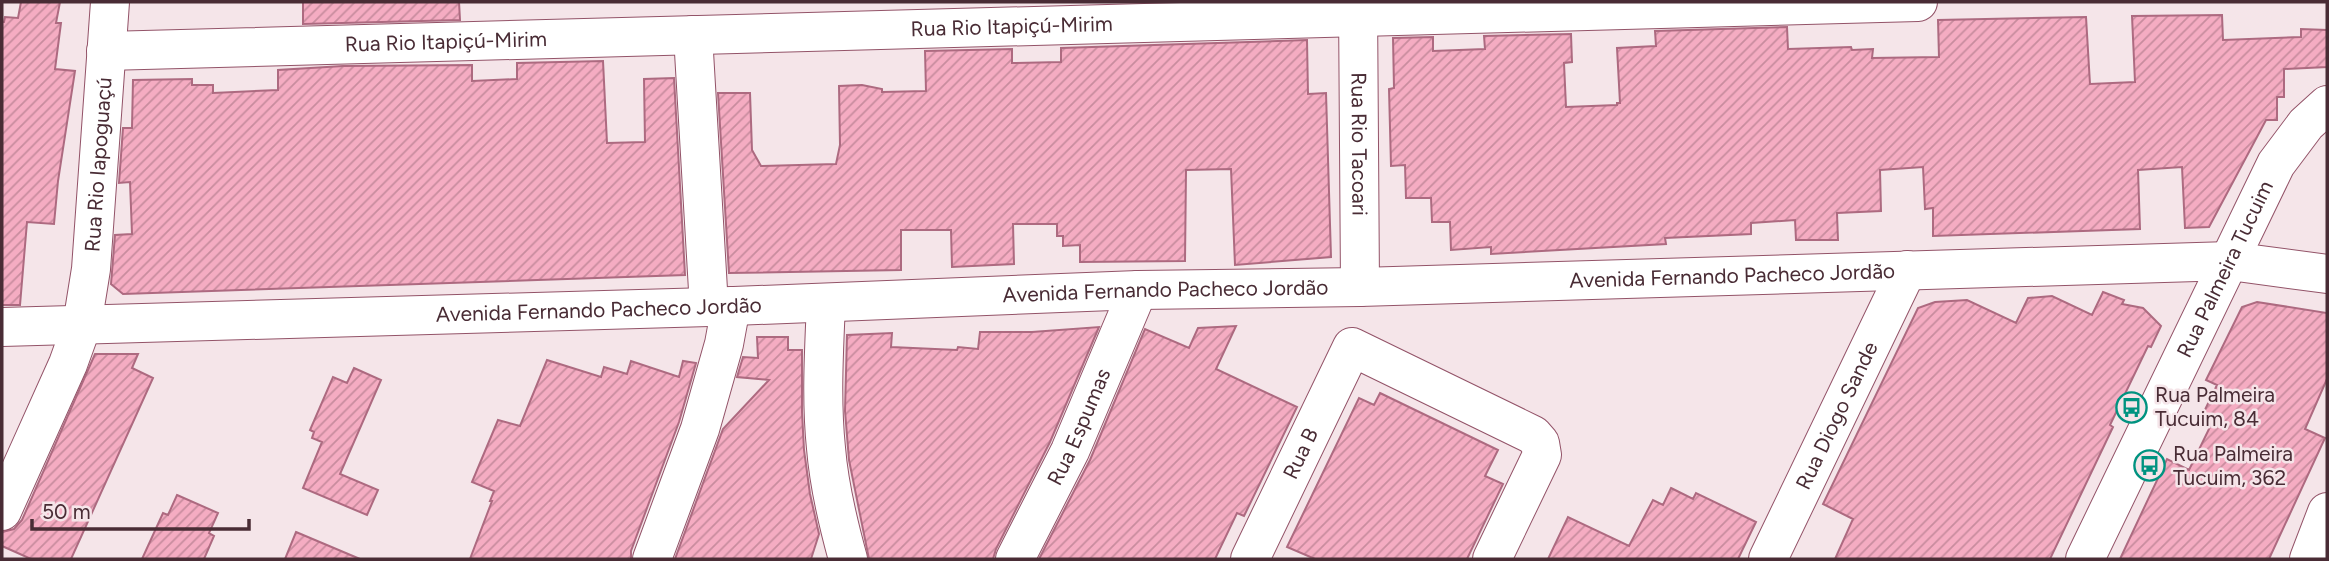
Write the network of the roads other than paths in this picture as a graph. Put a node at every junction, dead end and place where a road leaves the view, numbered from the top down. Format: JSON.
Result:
{"nodes":[{"id":1,"x":110,"y":2,"type":"edge"},
{"id":2,"x":1917,"y":2,"type":"edge"},
{"id":3,"x":1358,"y":9,"type":"edge"},
{"id":4,"x":738,"y":18,"type":"edge"},
{"id":5,"x":693,"y":35,"type":"junction"},
{"id":6,"x":106,"y":51,"type":"junction"},
{"id":7,"x":2327,"y":105,"type":"edge"},
{"id":8,"x":2230,"y":261,"type":"junction"},
{"id":9,"x":1907,"y":270,"type":"junction"},
{"id":10,"x":2327,"y":274,"type":"edge"},
{"id":11,"x":1360,"y":287,"type":"junction"},
{"id":12,"x":1138,"y":290,"type":"junction"},
{"id":13,"x":826,"y":303,"type":"junction"},
{"id":14,"x":720,"y":307,"type":"junction"},
{"id":15,"x":82,"y":326,"type":"junction"},
{"id":16,"x":2,"y":327,"type":"edge"},
{"id":17,"x":2,"y":511,"type":"edge"},
{"id":18,"x":2327,"y":512,"type":"edge"},
{"id":19,"x":652,"y":559,"type":"edge"},
{"id":20,"x":848,"y":559,"type":"edge"},
{"id":21,"x":1015,"y":559,"type":"edge"},
{"id":22,"x":1251,"y":559,"type":"edge"},
{"id":23,"x":1492,"y":559,"type":"edge"},
{"id":24,"x":1768,"y":559,"type":"edge"},
{"id":25,"x":2085,"y":559,"type":"edge"},
{"id":26,"x":2309,"y":559,"type":"edge"}],
"edges":[{"from":1,"to":6,"type":"street","name":"Rua Rio Iapoguaçú"},
{"from":2,"to":3,"type":"street","name":"Rua Rio Itapiçú-Mirim"},
{"from":3,"to":4,"type":"street","name":"Rua Rio Itapiçú-Mirim"},
{"from":3,"to":11,"type":"street","name":"Rua Rio Tacoari"},
{"from":4,"to":5,"type":"street","name":"Rua Rio Itapiçú-Mirim"},
{"from":5,"to":6,"type":"street","name":"Rua Rio Itapiçú-Mirim"},
{"from":5,"to":14,"type":"street"},
{"from":6,"to":15,"type":"street","name":"Rua Rio Iapoguaçú"},
{"from":7,"to":8,"type":"street","name":"Rua Palmeira Tucuim"},
{"from":8,"to":9,"type":"street","name":"Avenida Fernando Pacheco Jordão"},
{"from":8,"to":10,"type":"street","name":"Avenida Fernando Pacheco Jordão"},
{"from":8,"to":25,"type":"street","name":"Rua Palmeira Tucuim"},
{"from":9,"to":11,"type":"street","name":"Avenida Fernando Pacheco Jordão"},
{"from":9,"to":24,"type":"street","name":"Rua Diogo Sande"},
{"from":11,"to":12,"type":"street","name":"Avenida Fernando Pacheco Jordão"},
{"from":12,"to":13,"type":"street","name":"Avenida Fernando Pacheco Jordão"},
{"from":12,"to":21,"type":"street","name":"Rua Espumas"},
{"from":13,"to":14,"type":"street","name":"Avenida Fernando Pacheco Jordão"},
{"from":13,"to":20,"type":"street"},
{"from":14,"to":15,"type":"street","name":"Avenida Fernando Pacheco Jordão"},
{"from":14,"to":19,"type":"street"},
{"from":15,"to":16,"type":"street","name":"Avenida Fernando Pacheco Jordão"},
{"from":15,"to":17,"type":"street","name":"Rua Rio Iapoguaçú"},
{"from":18,"to":26,"type":"street"},
{"from":22,"to":23,"type":"street","name":"Rua B"}]}
